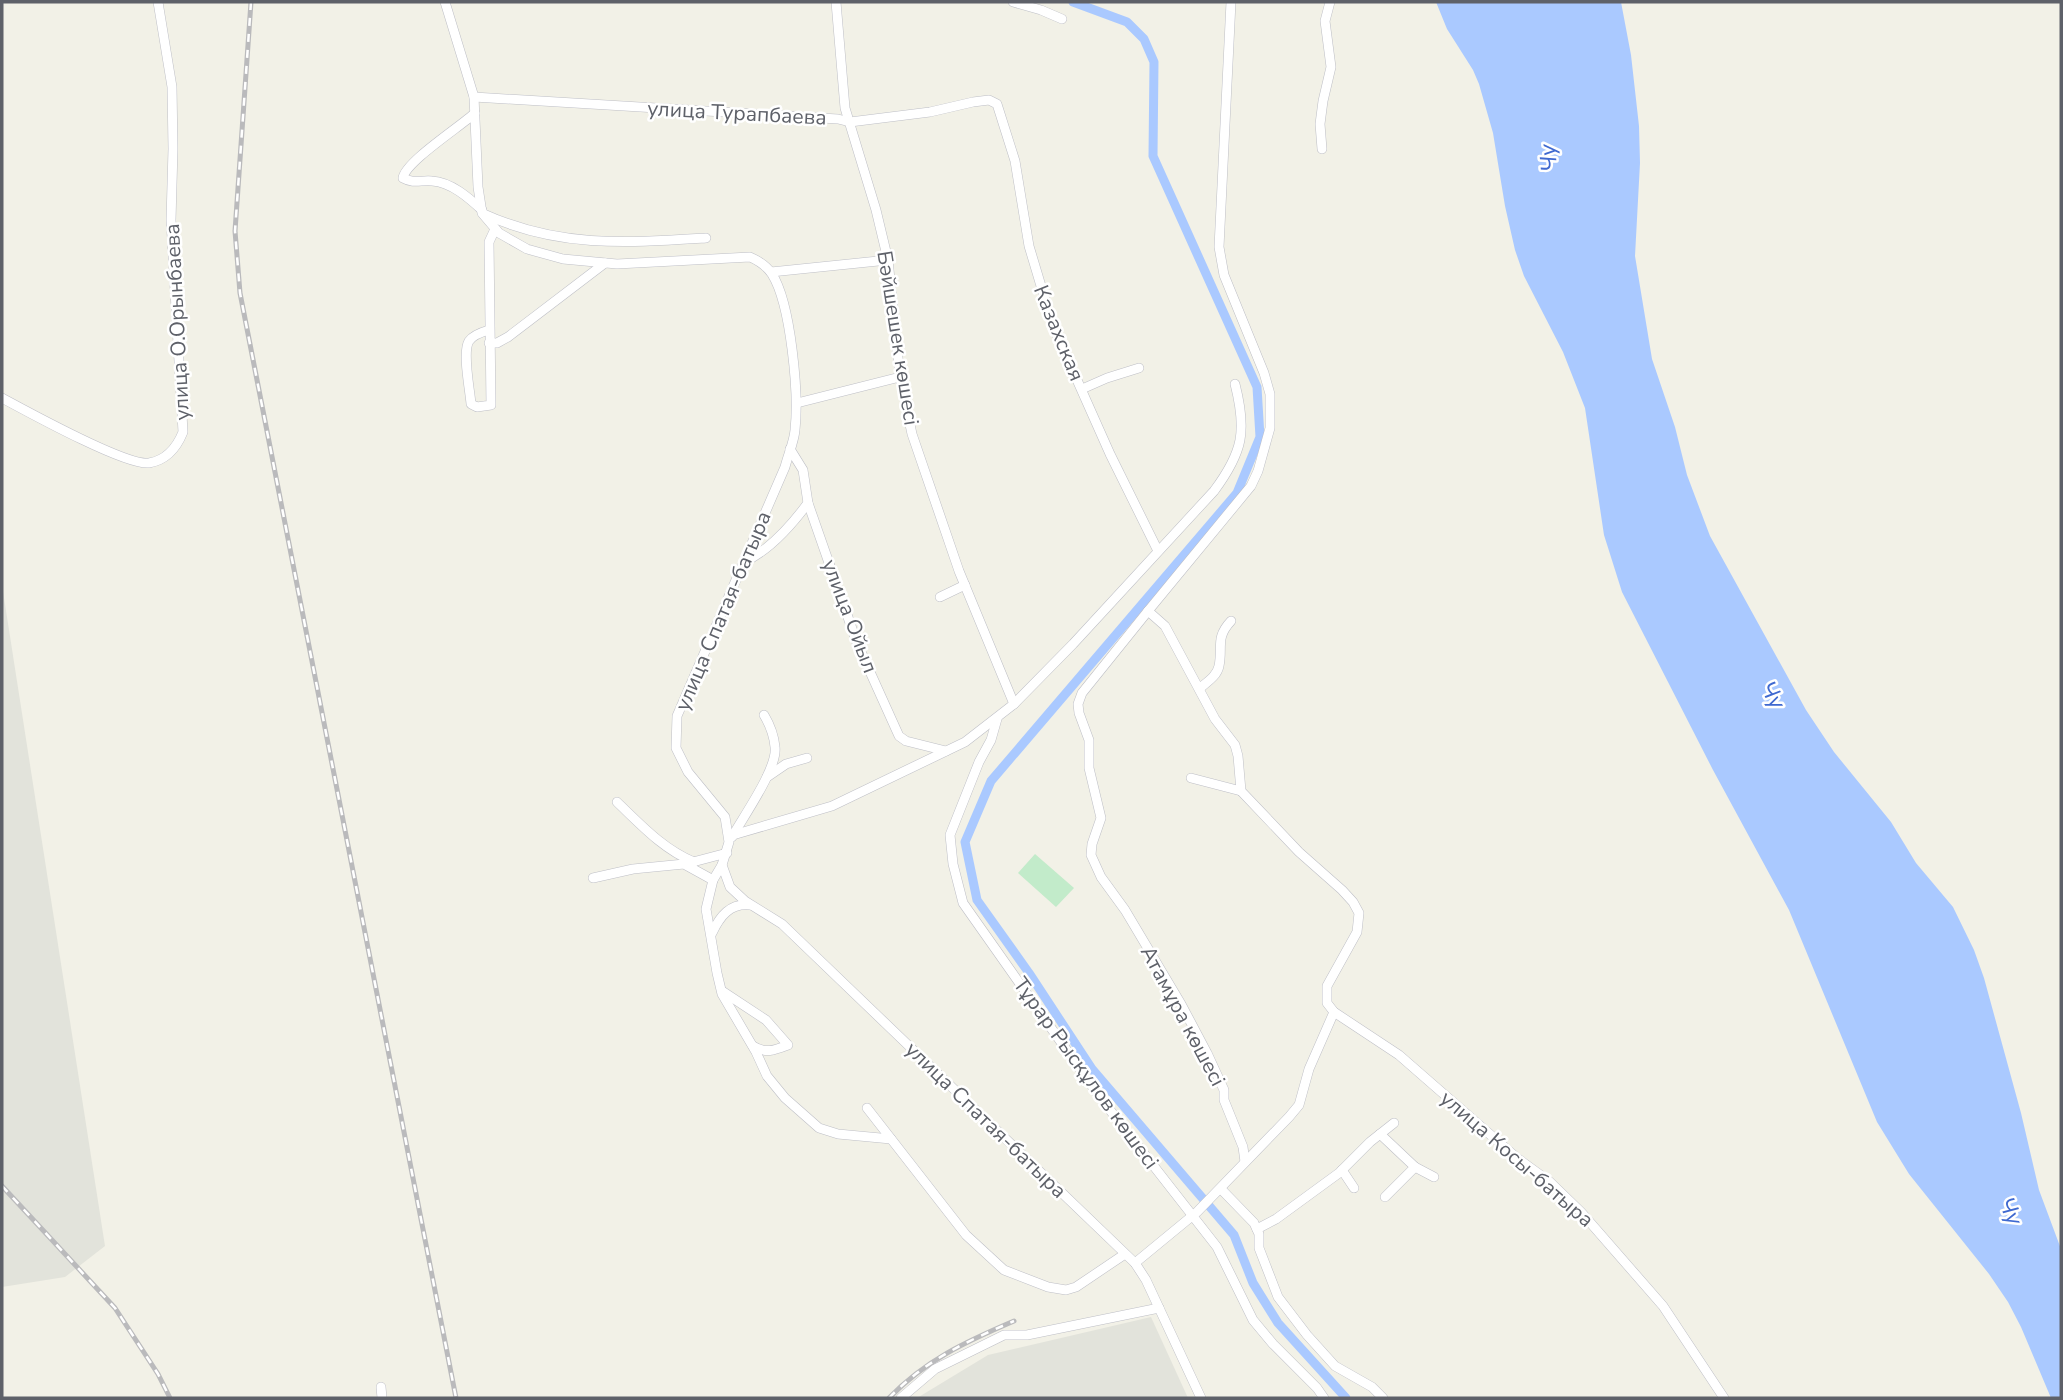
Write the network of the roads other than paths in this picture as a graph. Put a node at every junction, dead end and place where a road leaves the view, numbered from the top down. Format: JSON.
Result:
{"nodes":[{"id":1,"x":158,"y":2,"type":"edge"},
{"id":2,"x":445,"y":2,"type":"edge"},
{"id":3,"x":836,"y":2,"type":"edge"},
{"id":4,"x":1013,"y":2,"type":"edge"},
{"id":5,"x":1231,"y":2,"type":"edge"},
{"id":6,"x":1330,"y":2,"type":"edge"},
{"id":7,"x":1062,"y":19,"type":"dead end"},
{"id":8,"x":474,"y":97,"type":"junction"},
{"id":9,"x":997,"y":104,"type":"joint"},
{"id":10,"x":475,"y":113,"type":"junction"},
{"id":11,"x":850,"y":122,"type":"junction"},
{"id":12,"x":1322,"y":149,"type":"dead end"},
{"id":13,"x":482,"y":212,"type":"junction"},
{"id":14,"x":495,"y":229,"type":"junction"},
{"id":15,"x":529,"y":231,"type":"junction"},
{"id":16,"x":706,"y":238,"type":"dead end"},
{"id":17,"x":517,"y":244,"type":"junction"},
{"id":18,"x":887,"y":260,"type":"junction"},
{"id":19,"x":606,"y":263,"type":"junction"},
{"id":20,"x":771,"y":272,"type":"junction"},
{"id":21,"x":489,"y":330,"type":"junction"},
{"id":22,"x":489,"y":343,"type":"junction"},
{"id":23,"x":1139,"y":368,"type":"dead end"},
{"id":24,"x":900,"y":377,"type":"junction"},
{"id":25,"x":1235,"y":384,"type":"dead end"},
{"id":26,"x":1082,"y":389,"type":"junction"},
{"id":27,"x":2,"y":398,"type":"edge"},
{"id":28,"x":797,"y":404,"type":"junction"},
{"id":29,"x":790,"y":449,"type":"junction"},
{"id":30,"x":808,"y":503,"type":"junction"},
{"id":31,"x":1158,"y":551,"type":"junction"},
{"id":32,"x":744,"y":562,"type":"junction"},
{"id":33,"x":965,"y":585,"type":"junction"},
{"id":34,"x":940,"y":597,"type":"dead end"},
{"id":35,"x":1148,"y":611,"type":"junction"},
{"id":36,"x":1231,"y":621,"type":"dead end"},
{"id":37,"x":1200,"y":688,"type":"junction"},
{"id":38,"x":1014,"y":704,"type":"junction"},
{"id":39,"x":764,"y":715,"type":"dead end"},
{"id":40,"x":997,"y":719,"type":"junction"},
{"id":41,"x":946,"y":751,"type":"junction"},
{"id":42,"x":807,"y":758,"type":"dead end"},
{"id":43,"x":766,"y":777,"type":"junction"},
{"id":44,"x":1191,"y":778,"type":"dead end"},
{"id":45,"x":1241,"y":791,"type":"junction"},
{"id":46,"x":617,"y":802,"type":"dead end"},
{"id":47,"x":731,"y":838,"type":"junction"},
{"id":48,"x":727,"y":853,"type":"junction"},
{"id":49,"x":689,"y":863,"type":"junction"},
{"id":50,"x":722,"y":865,"type":"junction"},
{"id":51,"x":593,"y":878,"type":"dead end"},
{"id":52,"x":713,"y":880,"type":"junction"},
{"id":53,"x":751,"y":905,"type":"junction"},
{"id":54,"x":711,"y":935,"type":"junction"},
{"id":55,"x":721,"y":990,"type":"junction"},
{"id":56,"x":1334,"y":1012,"type":"junction"},
{"id":57,"x":752,"y":1045,"type":"junction"},
{"id":58,"x":867,"y":1108,"type":"dead end"},
{"id":59,"x":1394,"y":1124,"type":"dead end"},
{"id":60,"x":1380,"y":1134,"type":"junction"},
{"id":61,"x":891,"y":1139,"type":"junction"},
{"id":62,"x":1245,"y":1163,"type":"junction"},
{"id":63,"x":1415,"y":1167,"type":"junction"},
{"id":64,"x":1342,"y":1170,"type":"junction"},
{"id":65,"x":1434,"y":1177,"type":"dead end"},
{"id":66,"x":1354,"y":1188,"type":"dead end"},
{"id":67,"x":1218,"y":1192,"type":"junction"},
{"id":68,"x":1385,"y":1197,"type":"dead end"},
{"id":69,"x":1195,"y":1214,"type":"junction"},
{"id":70,"x":1257,"y":1229,"type":"junction"},
{"id":71,"x":1125,"y":1254,"type":"junction"},
{"id":72,"x":1135,"y":1263,"type":"junction"},
{"id":73,"x":1159,"y":1308,"type":"junction"},
{"id":74,"x":381,"y":1387,"type":"dead end"},
{"id":75,"x":382,"y":1398,"type":"edge"},
{"id":76,"x":901,"y":1398,"type":"edge"},
{"id":77,"x":1201,"y":1398,"type":"edge"},
{"id":78,"x":1324,"y":1398,"type":"edge"},
{"id":79,"x":1383,"y":1398,"type":"edge"},
{"id":80,"x":1724,"y":1398,"type":"edge"}],
"edges":[{"from":1,"to":27,"type":"street","name":"улица О.Орынбаева"},
{"from":2,"to":8,"type":"street"},
{"from":3,"to":11,"type":"street","name":"Бәйшешек көшесі"},
{"from":4,"to":7,"type":"street"},
{"from":5,"to":35,"type":"street"},
{"from":6,"to":12,"type":"street"},
{"from":8,"to":10,"type":"street"},
{"from":8,"to":11,"type":"street","name":"улица Турапбаева"},
{"from":9,"to":11,"type":"street","name":"улица Турапбаева"},
{"from":9,"to":26,"type":"street","name":"Казахская"},
{"from":10,"to":13,"type":"street"},
{"from":10,"to":13,"type":"street"},
{"from":11,"to":18,"type":"street","name":"Бәйшешек көшесі"},
{"from":13,"to":14,"type":"street"},
{"from":13,"to":15,"type":"street"},
{"from":14,"to":17,"type":"street"},
{"from":14,"to":21,"type":"street"},
{"from":15,"to":16,"type":"street"},
{"from":15,"to":17,"type":"street"},
{"from":17,"to":19,"type":"street"},
{"from":18,"to":20,"type":"street"},
{"from":18,"to":24,"type":"street","name":"Бәйшешек көшесі"},
{"from":19,"to":20,"type":"street"},
{"from":19,"to":22,"type":"street"},
{"from":20,"to":28,"type":"street","name":"улица Спатая-батыра"},
{"from":21,"to":22,"type":"street"},
{"from":21,"to":22,"type":"street"},
{"from":23,"to":26,"type":"street"},
{"from":24,"to":28,"type":"street"},
{"from":24,"to":33,"type":"street","name":"Бәйшешек көшесі"},
{"from":25,"to":31,"type":"street"},
{"from":26,"to":31,"type":"street","name":"Казахская"},
{"from":28,"to":29,"type":"street","name":"улица Спатая-батыра"},
{"from":29,"to":30,"type":"street","name":"улица Ойыл"},
{"from":29,"to":32,"type":"street","name":"улица Спатая-батыра"},
{"from":30,"to":32,"type":"street"},
{"from":30,"to":41,"type":"street","name":"улица Ойыл"},
{"from":31,"to":38,"type":"street"},
{"from":32,"to":47,"type":"street","name":"улица Спатая-батыра"},
{"from":33,"to":34,"type":"street"},
{"from":33,"to":38,"type":"street","name":"Бәйшешек көшесі"},
{"from":35,"to":37,"type":"street"},
{"from":35,"to":62,"type":"street","name":"Атамұра көшесі"},
{"from":36,"to":37,"type":"street"},
{"from":37,"to":45,"type":"street"},
{"from":38,"to":40,"type":"street"},
{"from":39,"to":43,"type":"street"},
{"from":40,"to":41,"type":"street"},
{"from":40,"to":69,"type":"street","name":"Тұрар Рысқұлов көшесі"},
{"from":41,"to":47,"type":"street"},
{"from":42,"to":43,"type":"street"},
{"from":43,"to":47,"type":"street"},
{"from":44,"to":45,"type":"street"},
{"from":45,"to":56,"type":"street"},
{"from":46,"to":49,"type":"street"},
{"from":47,"to":48,"type":"street","name":"улица Спатая-батыра"},
{"from":48,"to":49,"type":"street"},
{"from":48,"to":50,"type":"street","name":"улица Спатая-батыра"},
{"from":49,"to":51,"type":"street"},
{"from":49,"to":52,"type":"street"},
{"from":50,"to":52,"type":"street"},
{"from":50,"to":53,"type":"street","name":"улица Спатая-батыра"},
{"from":52,"to":54,"type":"street"},
{"from":53,"to":54,"type":"street"},
{"from":53,"to":71,"type":"street","name":"улица Спатая-батыра"},
{"from":54,"to":55,"type":"street"},
{"from":55,"to":57,"type":"street"},
{"from":55,"to":57,"type":"street"},
{"from":56,"to":62,"type":"street"},
{"from":56,"to":80,"type":"street","name":"улица Косы-батыра"},
{"from":57,"to":61,"type":"street"},
{"from":58,"to":61,"type":"street"},
{"from":59,"to":60,"type":"street"},
{"from":60,"to":63,"type":"street"},
{"from":60,"to":64,"type":"street"},
{"from":61,"to":71,"type":"street"},
{"from":62,"to":67,"type":"street"},
{"from":63,"to":65,"type":"street"},
{"from":63,"to":68,"type":"street"},
{"from":64,"to":66,"type":"street"},
{"from":64,"to":70,"type":"street"},
{"from":67,"to":69,"type":"street"},
{"from":67,"to":70,"type":"street"},
{"from":69,"to":72,"type":"street"},
{"from":69,"to":78,"type":"street","name":"Тұрар Рысқұлов көшесі"},
{"from":70,"to":79,"type":"street"},
{"from":71,"to":72,"type":"street","name":"улица Спатая-батыра"},
{"from":72,"to":73,"type":"street","name":"улица Спатая-батыра"},
{"from":73,"to":76,"type":"street"},
{"from":73,"to":77,"type":"street","name":"улица Спатая-батыра"},
{"from":74,"to":75,"type":"street"}]}
